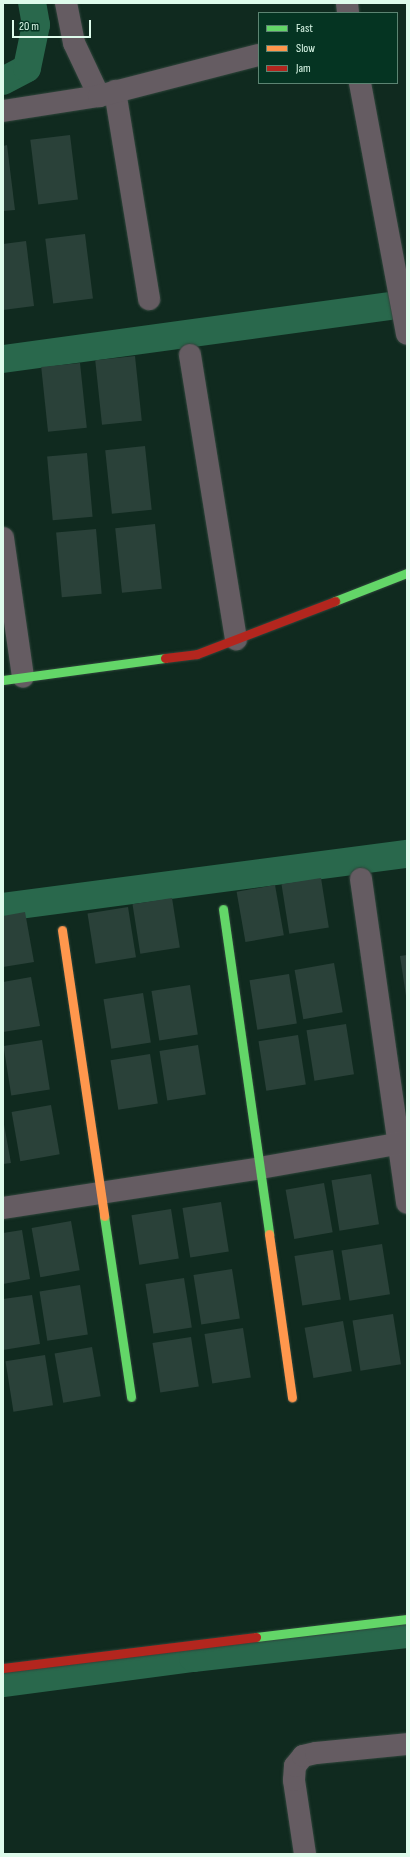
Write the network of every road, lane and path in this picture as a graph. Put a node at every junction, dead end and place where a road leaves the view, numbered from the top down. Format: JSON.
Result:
{"nodes":[{"id":1,"x":66,"y":3,"type":"edge"},
{"id":2,"x":258,"y":54,"type":"edge"},
{"id":3,"x":360,"y":84,"type":"edge"},
{"id":4,"x":107,"y":93,"type":"junction"},
{"id":5,"x":3,"y":111,"type":"edge"},
{"id":6,"x":149,"y":299,"type":"dead end"},
{"id":7,"x":406,"y":330,"type":"edge"},
{"id":8,"x":190,"y":356,"type":"dead end"},
{"id":9,"x":3,"y":538,"type":"edge"},
{"id":10,"x":407,"y":573,"type":"edge"},
{"id":11,"x":236,"y":639,"type":"junction"},
{"id":12,"x":13,"y":678,"type":"edge"},
{"id":13,"x":361,"y":879,"type":"dead end"},
{"id":14,"x":223,"y":909,"type":"dead end"},
{"id":15,"x":62,"y":930,"type":"dead end"},
{"id":16,"x":402,"y":1143,"type":"edge"},
{"id":17,"x":260,"y":1168,"type":"junction"},
{"id":18,"x":101,"y":1192,"type":"junction"},
{"id":19,"x":407,"y":1204,"type":"edge"},
{"id":20,"x":3,"y":1208,"type":"edge"},
{"id":21,"x":292,"y":1397,"type":"dead end"},
{"id":22,"x":131,"y":1398,"type":"dead end"},
{"id":23,"x":407,"y":1619,"type":"edge"},
{"id":24,"x":3,"y":1668,"type":"edge"},
{"id":25,"x":407,"y":1744,"type":"edge"},
{"id":26,"x":305,"y":1854,"type":"edge"}],
"edges":[{"from":1,"to":4,"type":"street"},
{"from":2,"to":4,"type":"street"},
{"from":3,"to":7,"type":"street"},
{"from":4,"to":5,"type":"street"},
{"from":4,"to":6,"type":"street"},
{"from":8,"to":11,"type":"street"},
{"from":9,"to":12,"type":"street"},
{"from":10,"to":11,"type":"street"},
{"from":11,"to":12,"type":"street"},
{"from":13,"to":16,"type":"street"},
{"from":14,"to":17,"type":"street"},
{"from":15,"to":18,"type":"street"},
{"from":16,"to":17,"type":"street"},
{"from":16,"to":19,"type":"street"},
{"from":17,"to":18,"type":"street"},
{"from":17,"to":21,"type":"street"},
{"from":18,"to":20,"type":"street"},
{"from":18,"to":22,"type":"street"},
{"from":23,"to":24,"type":"street"},
{"from":25,"to":26,"type":"street"}]}
